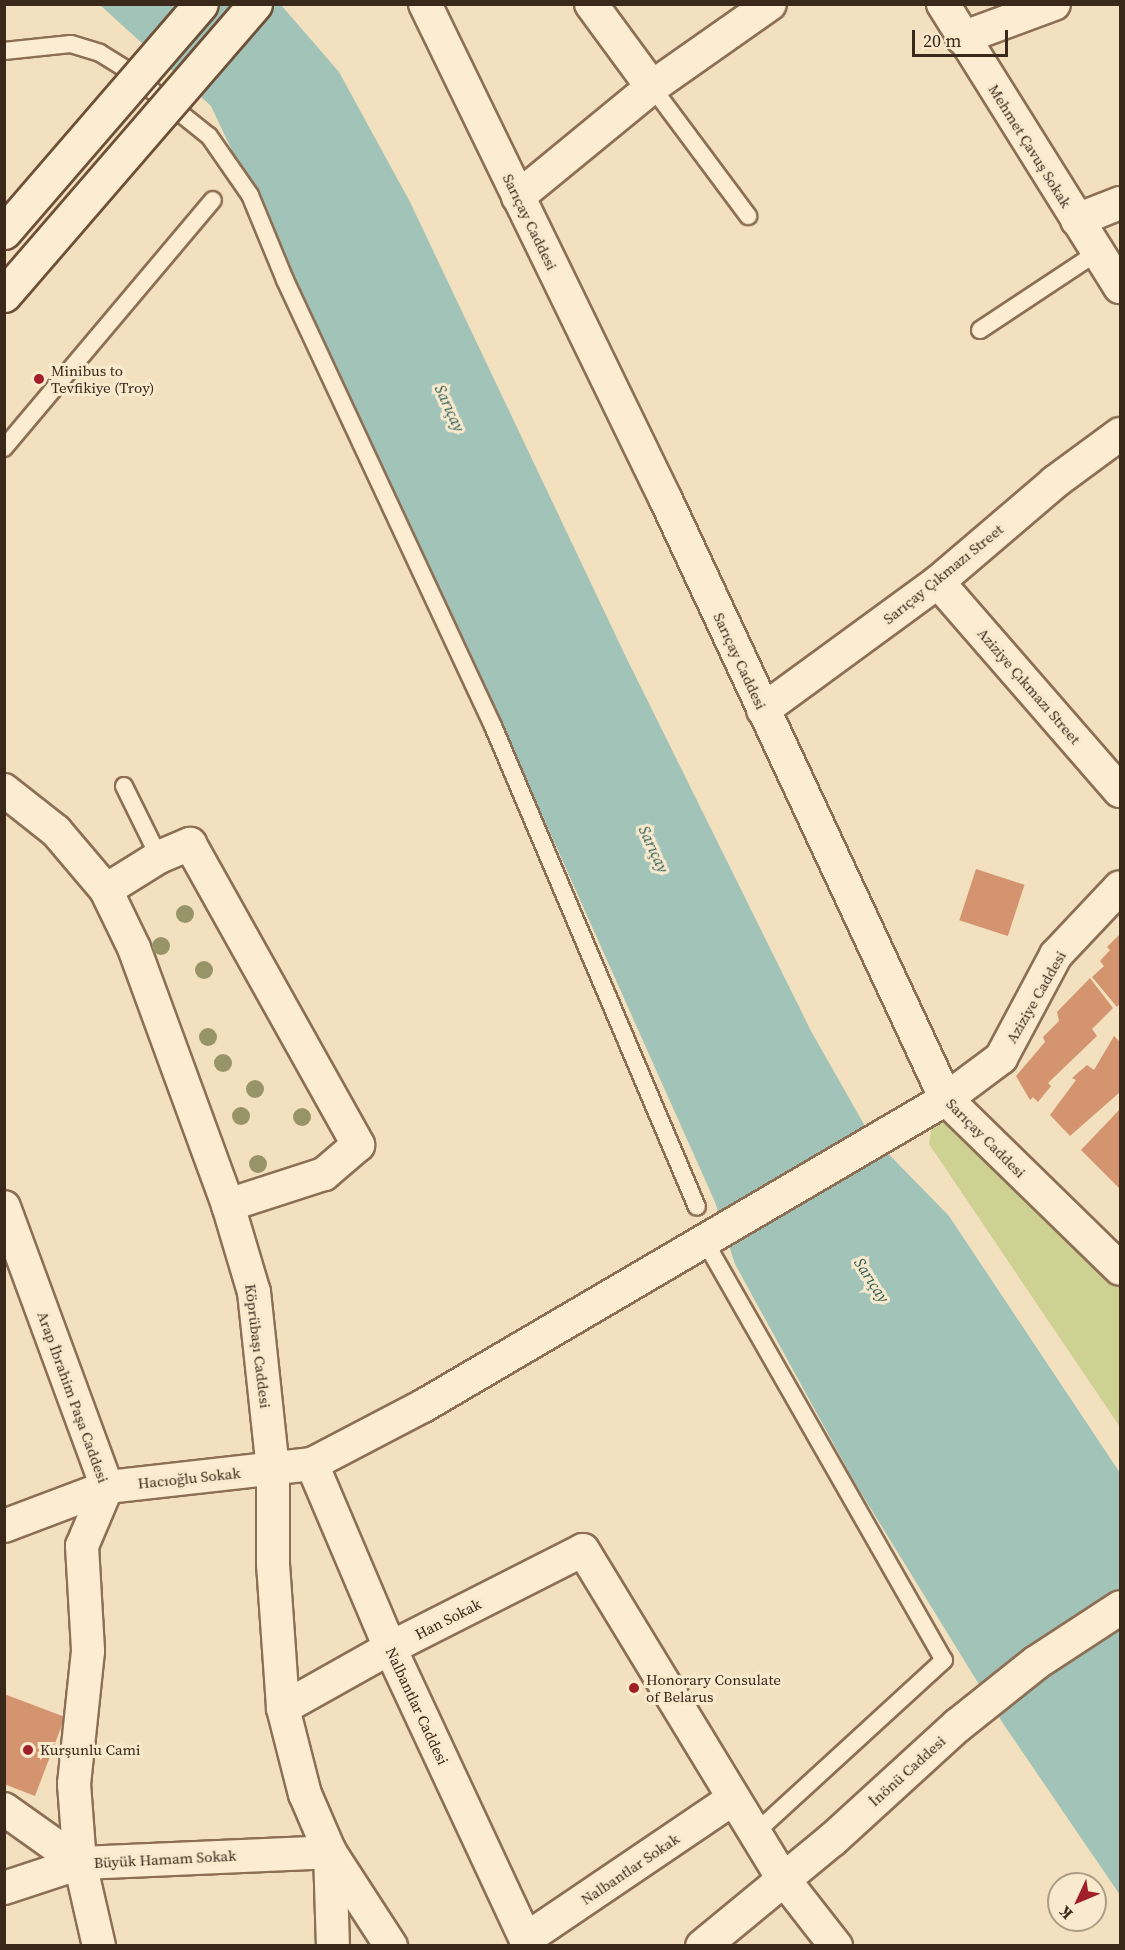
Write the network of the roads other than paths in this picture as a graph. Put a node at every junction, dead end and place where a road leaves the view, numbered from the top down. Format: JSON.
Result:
{"nodes":[{"id":1,"x":201,"y":4,"type":"edge"},
{"id":2,"x":255,"y":4,"type":"edge"},
{"id":3,"x":425,"y":4,"type":"edge"},
{"id":4,"x":591,"y":4,"type":"edge"},
{"id":5,"x":770,"y":4,"type":"edge"},
{"id":6,"x":943,"y":4,"type":"edge"},
{"id":7,"x":1054,"y":4,"type":"edge"},
{"id":8,"x":962,"y":38,"type":"junction"},
{"id":9,"x":4,"y":51,"type":"edge"},
{"id":10,"x":652,"y":87,"type":"junction"},
{"id":11,"x":518,"y":197,"type":"junction"},
{"id":12,"x":213,"y":200,"type":"dead end"},
{"id":13,"x":1120,"y":203,"type":"edge"},
{"id":14,"x":748,"y":216,"type":"dead end"},
{"id":15,"x":1077,"y":220,"type":"junction"},
{"id":16,"x":4,"y":232,"type":"edge"},
{"id":17,"x":1098,"y":252,"type":"junction"},
{"id":18,"x":1120,"y":287,"type":"edge"},
{"id":19,"x":4,"y":295,"type":"edge"},
{"id":20,"x":980,"y":330,"type":"dead end"},
{"id":21,"x":1120,"y":434,"type":"edge"},
{"id":22,"x":4,"y":448,"type":"edge"},
{"id":23,"x":938,"y":582,"type":"junction"},
{"id":24,"x":763,"y":710,"type":"junction"},
{"id":25,"x":124,"y":786,"type":"dead end"},
{"id":26,"x":4,"y":790,"type":"edge"},
{"id":27,"x":1120,"y":790,"type":"edge"},
{"id":28,"x":159,"y":857,"type":"junction"},
{"id":29,"x":1120,"y":887,"type":"edge"},
{"id":30,"x":106,"y":890,"type":"junction"},
{"id":31,"x":946,"y":1099,"type":"junction"},
{"id":32,"x":228,"y":1205,"type":"junction"},
{"id":33,"x":4,"y":1207,"type":"edge"},
{"id":34,"x":697,"y":1207,"type":"dead end"},
{"id":35,"x":707,"y":1245,"type":"dead end"},
{"id":36,"x":1120,"y":1269,"type":"edge"},
{"id":37,"x":312,"y":1464,"type":"junction"},
{"id":38,"x":273,"y":1469,"type":"junction"},
{"id":39,"x":107,"y":1487,"type":"junction"},
{"id":40,"x":4,"y":1526,"type":"edge"},
{"id":41,"x":1120,"y":1607,"type":"edge"},
{"id":42,"x":390,"y":1648,"type":"junction"},
{"id":43,"x":283,"y":1708,"type":"junction"},
{"id":44,"x":733,"y":1799,"type":"junction"},
{"id":45,"x":4,"y":1809,"type":"edge"},
{"id":46,"x":755,"y":1833,"type":"junction"},
{"id":47,"x":330,"y":1852,"type":"junction"},
{"id":48,"x":80,"y":1863,"type":"junction"},
{"id":49,"x":782,"y":1876,"type":"junction"},
{"id":50,"x":4,"y":1888,"type":"edge"},
{"id":51,"x":528,"y":1942,"type":"edge"},
{"id":52,"x":99,"y":1946,"type":"edge"},
{"id":53,"x":333,"y":1946,"type":"edge"},
{"id":54,"x":391,"y":1946,"type":"edge"},
{"id":55,"x":702,"y":1946,"type":"edge"},
{"id":56,"x":836,"y":1946,"type":"edge"}],
"edges":[{"from":1,"to":16,"type":"main road","bridge":true},
{"from":2,"to":19,"type":"main road","bridge":true},
{"from":3,"to":11,"type":"street","name":"Sarıçay Caddesi"},
{"from":4,"to":10,"type":"street"},
{"from":5,"to":10,"type":"street"},
{"from":6,"to":8,"type":"street","name":"Mehmet Çavuş Sokak"},
{"from":7,"to":8,"type":"street"},
{"from":8,"to":15,"type":"street","name":"Mehmet Çavuş Sokak"},
{"from":9,"to":34,"type":"lane"},
{"from":10,"to":11,"type":"street"},
{"from":10,"to":14,"type":"lane"},
{"from":11,"to":24,"type":"street","name":"Sarıçay Caddesi"},
{"from":12,"to":22,"type":"lane"},
{"from":13,"to":15,"type":"street"},
{"from":15,"to":17,"type":"street","name":"Mehmet Çavuş Sokak"},
{"from":17,"to":18,"type":"street","name":"Mehmet Çavuş Sokak"},
{"from":17,"to":20,"type":"lane"},
{"from":21,"to":23,"type":"street","name":"Sarıçay Çıkmazı Street"},
{"from":23,"to":24,"type":"street","name":"Sarıçay Çıkmazı Street"},
{"from":23,"to":27,"type":"street","name":"Aziziye Çıkmazı Street"},
{"from":24,"to":31,"type":"street","name":"Sarıçay Caddesi"},
{"from":25,"to":28,"type":"lane"},
{"from":26,"to":30,"type":"street","name":"Köprübaşı Caddesi"},
{"from":28,"to":30,"type":"street"},
{"from":28,"to":32,"type":"street"},
{"from":29,"to":31,"type":"street","name":"Aziziye Caddesi"},
{"from":30,"to":32,"type":"street","name":"Köprübaşı Caddesi"},
{"from":31,"to":36,"type":"street","name":"Sarıçay Caddesi"},
{"from":31,"to":37,"type":"street","name":"Aziziye Caddesi"},
{"from":32,"to":38,"type":"street","name":"Köprübaşı Caddesi"},
{"from":33,"to":39,"type":"street","name":"Arap İbrahim Paşa Caddesi"},
{"from":35,"to":46,"type":"lane"},
{"from":37,"to":38,"type":"street","name":"Hacıoğlu Sokak"},
{"from":37,"to":42,"type":"street","name":"Nalbantlar Caddesi"},
{"from":38,"to":39,"type":"street","name":"Hacıoğlu Sokak"},
{"from":38,"to":43,"type":"street","name":"Köprübaşı Caddesi"},
{"from":39,"to":40,"type":"street","name":"Hacıoğlu Sokak"},
{"from":39,"to":48,"type":"street","name":"Arap İbrahim Paşa Caddesi"},
{"from":41,"to":49,"type":"main road","name":"İnönü Caddesi"},
{"from":42,"to":43,"type":"street","name":"Han Sokak"},
{"from":42,"to":44,"type":"street","name":"Han Sokak"},
{"from":42,"to":51,"type":"street","name":"Nalbantlar Caddesi"},
{"from":43,"to":47,"type":"street","name":"Köprübaşı Caddesi"},
{"from":44,"to":46,"type":"street"},
{"from":44,"to":51,"type":"street","name":"Nalbantlar Sokak"},
{"from":45,"to":48,"type":"street"},
{"from":46,"to":49,"type":"street"},
{"from":47,"to":48,"type":"street","name":"Büyük Hamam Sokak"},
{"from":47,"to":53,"type":"street"},
{"from":47,"to":54,"type":"street","name":"Köprübaşı Caddesi"},
{"from":48,"to":50,"type":"street","name":"Büyük Hamam Sokak"},
{"from":48,"to":52,"type":"street","name":"Arap İbrahim Paşa Caddesi"},
{"from":49,"to":55,"type":"main road","name":"İnönü Caddesi"},
{"from":49,"to":56,"type":"street"}]}
